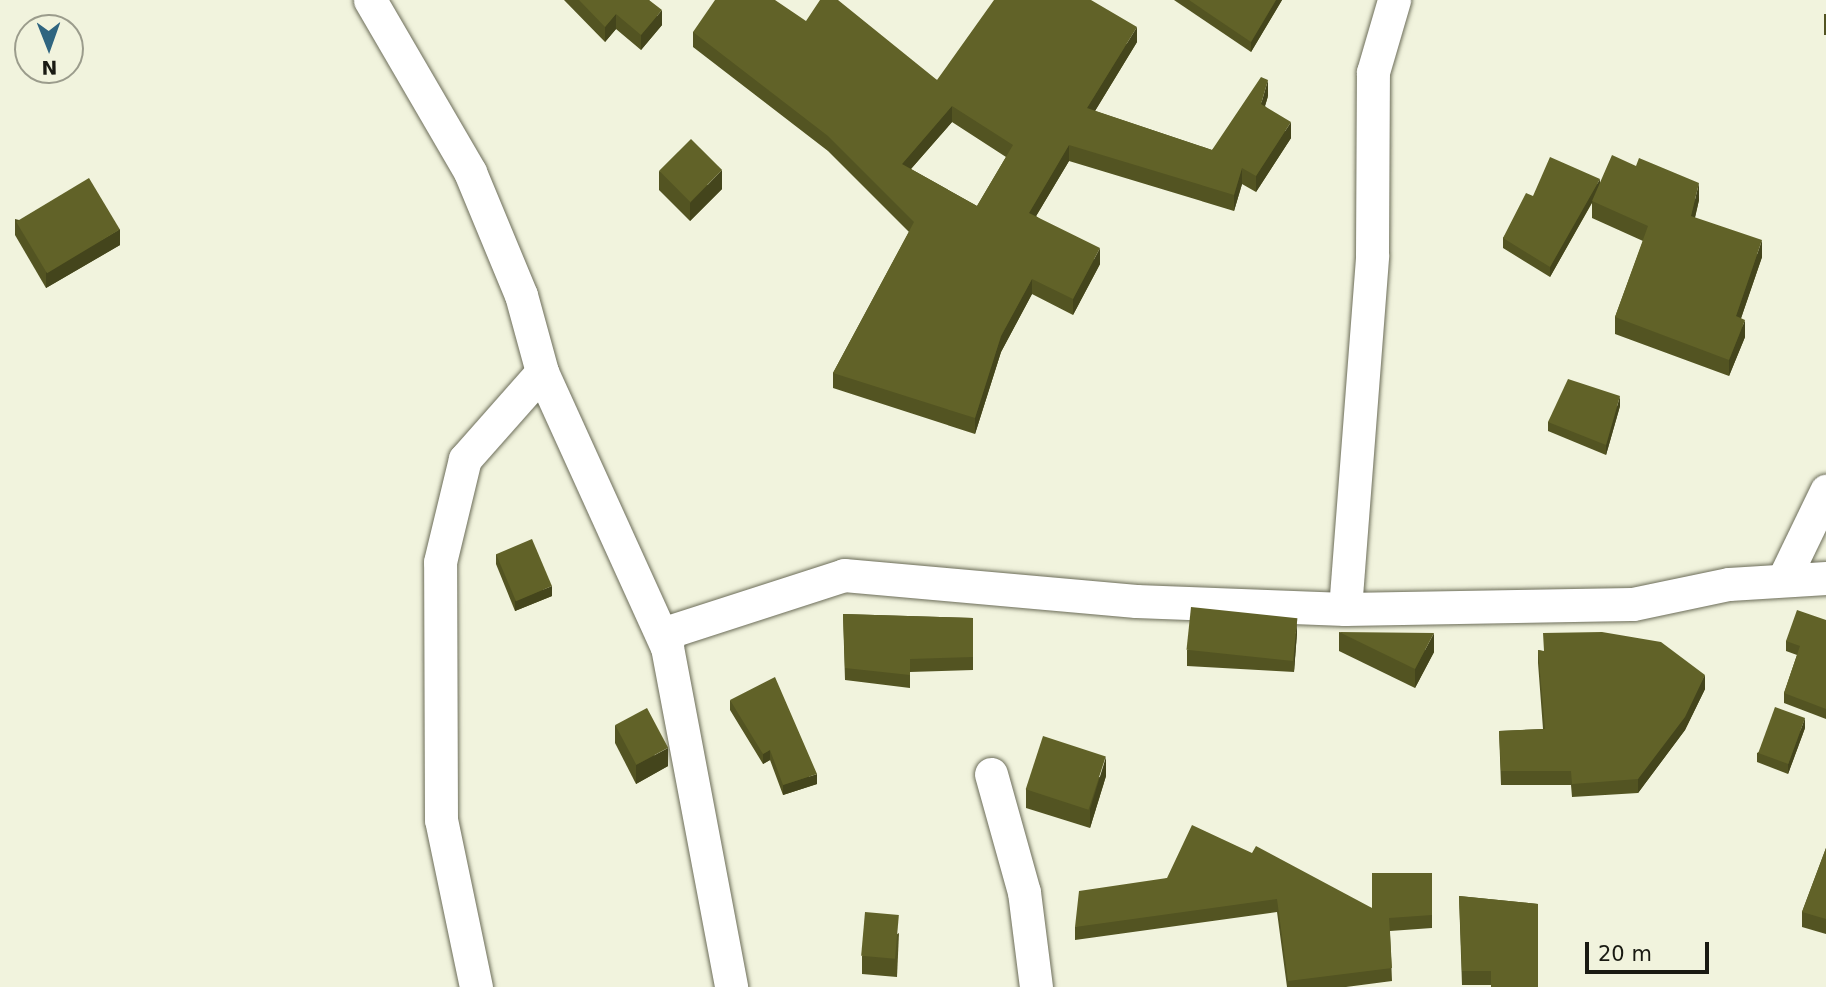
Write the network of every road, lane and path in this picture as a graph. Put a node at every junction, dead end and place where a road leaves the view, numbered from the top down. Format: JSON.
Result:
{"nodes":[{"id":1,"x":370,"y":0,"type":"edge"},
{"id":2,"x":1394,"y":0,"type":"edge"},
{"id":3,"x":542,"y":372,"type":"junction"},
{"id":4,"x":1826,"y":491,"type":"edge"},
{"id":5,"x":1784,"y":578,"type":"junction"},
{"id":6,"x":1826,"y":578,"type":"edge"},
{"id":7,"x":1345,"y":609,"type":"junction"},
{"id":8,"x":667,"y":647,"type":"junction"},
{"id":9,"x":991,"y":774,"type":"dead end"},
{"id":10,"x":476,"y":987,"type":"edge"},
{"id":11,"x":731,"y":987,"type":"edge"},
{"id":12,"x":1036,"y":987,"type":"edge"}],
"edges":[{"from":1,"to":3,"type":"street"},
{"from":2,"to":7,"type":"street"},
{"from":3,"to":8,"type":"street"},
{"from":3,"to":10,"type":"street"},
{"from":4,"to":5,"type":"street"},
{"from":5,"to":6,"type":"street"},
{"from":5,"to":7,"type":"street"},
{"from":7,"to":8,"type":"street"},
{"from":8,"to":11,"type":"street"},
{"from":9,"to":12,"type":"street"}]}
